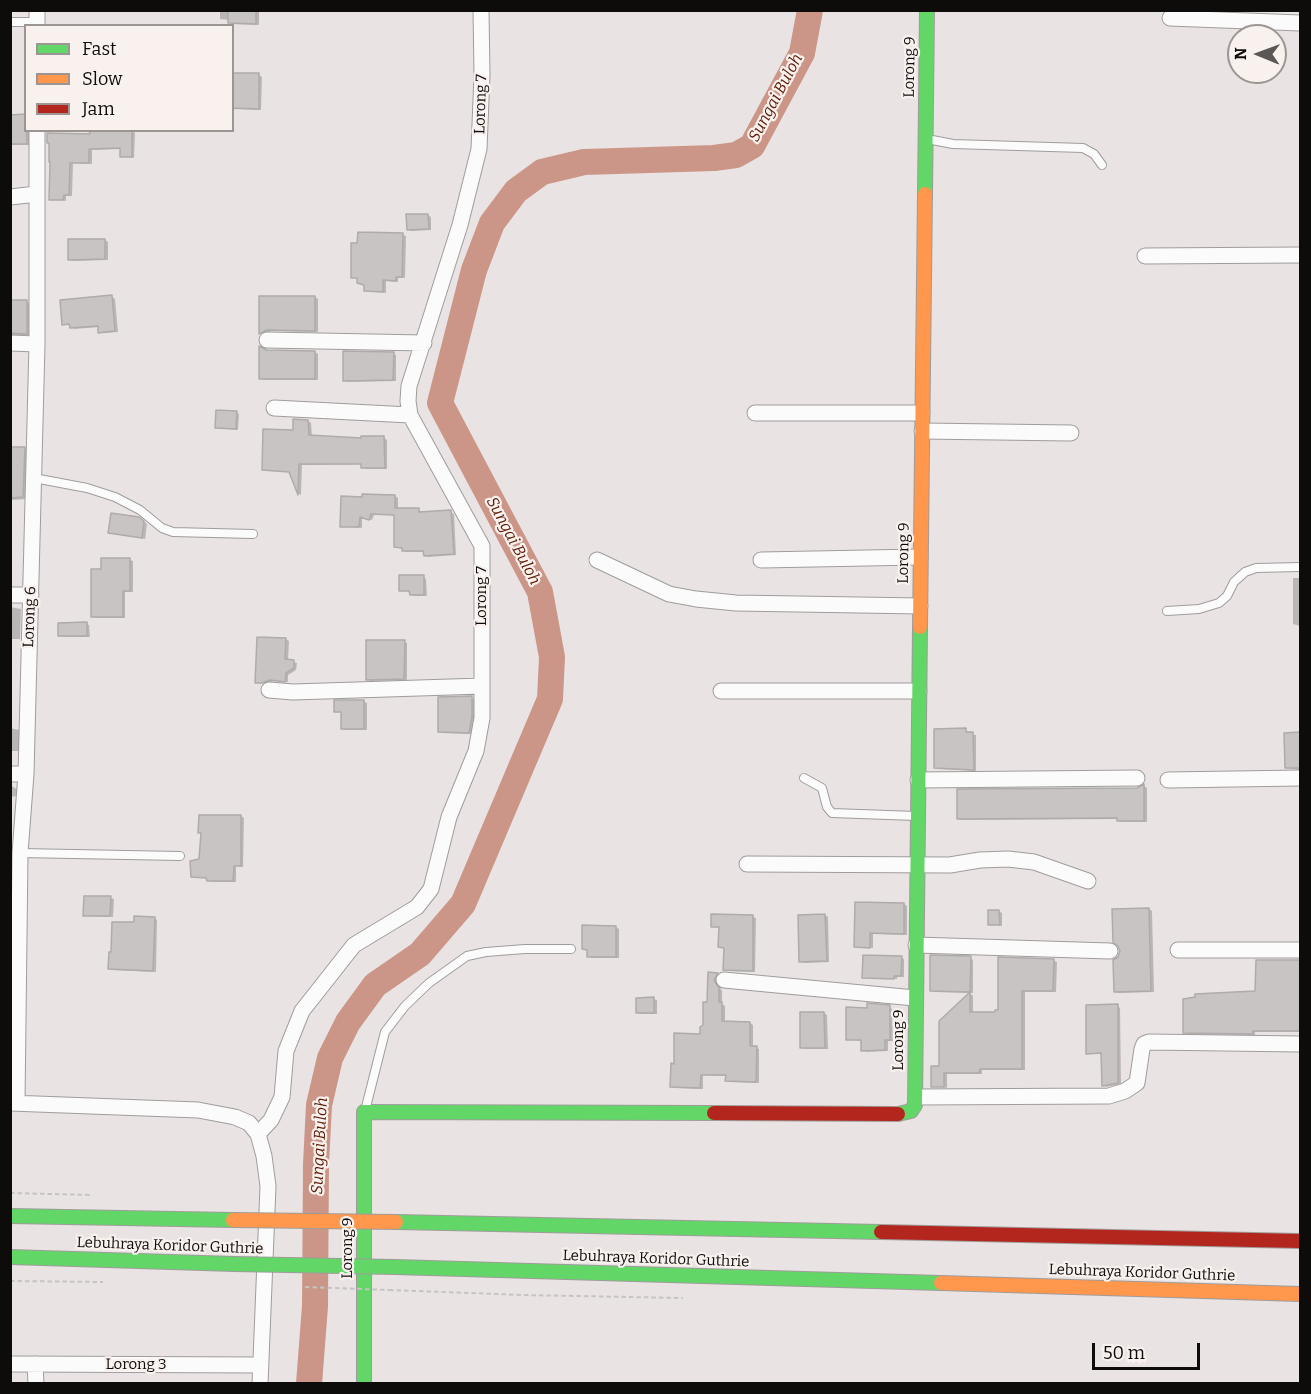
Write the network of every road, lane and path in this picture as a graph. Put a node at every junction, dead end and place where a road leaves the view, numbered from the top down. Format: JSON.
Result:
{"nodes":[{"id":1,"x":481,"y":10,"type":"edge"},
{"id":2,"x":927,"y":10,"type":"edge"},
{"id":3,"x":1170,"y":18,"type":"dead end"},
{"id":4,"x":37,"y":19,"type":"edge"},
{"id":5,"x":10,"y":21,"type":"edge"},
{"id":6,"x":1300,"y":23,"type":"edge"},
{"id":7,"x":37,"y":132,"type":"edge"},
{"id":8,"x":926,"y":139,"type":"junction"},
{"id":9,"x":1102,"y":165,"type":"dead end"},
{"id":10,"x":38,"y":194,"type":"junction"},
{"id":11,"x":10,"y":197,"type":"edge"},
{"id":12,"x":1300,"y":255,"type":"edge"},
{"id":13,"x":1145,"y":256,"type":"dead end"},
{"id":14,"x":267,"y":340,"type":"dead end"},
{"id":15,"x":10,"y":343,"type":"edge"},
{"id":16,"x":424,"y":343,"type":"junction"},
{"id":17,"x":38,"y":344,"type":"junction"},
{"id":18,"x":274,"y":408,"type":"dead end"},
{"id":19,"x":755,"y":413,"type":"dead end"},
{"id":20,"x":922,"y":413,"type":"junction"},
{"id":21,"x":410,"y":415,"type":"junction"},
{"id":22,"x":922,"y":431,"type":"junction"},
{"id":23,"x":1071,"y":433,"type":"dead end"},
{"id":24,"x":34,"y":478,"type":"junction"},
{"id":25,"x":253,"y":534,"type":"dead end"},
{"id":26,"x":920,"y":557,"type":"junction"},
{"id":27,"x":761,"y":560,"type":"dead end"},
{"id":28,"x":597,"y":561,"type":"dead end"},
{"id":29,"x":1300,"y":567,"type":"edge"},
{"id":30,"x":10,"y":595,"type":"edge"},
{"id":31,"x":31,"y":595,"type":"junction"},
{"id":32,"x":920,"y":606,"type":"junction"},
{"id":33,"x":1167,"y":611,"type":"dead end"},
{"id":34,"x":482,"y":686,"type":"junction"},
{"id":35,"x":269,"y":690,"type":"dead end"},
{"id":36,"x":721,"y":691,"type":"dead end"},
{"id":37,"x":919,"y":691,"type":"junction"},
{"id":38,"x":18,"y":774,"type":"edge"},
{"id":39,"x":804,"y":778,"type":"dead end"},
{"id":40,"x":1137,"y":778,"type":"dead end"},
{"id":41,"x":1300,"y":778,"type":"edge"},
{"id":42,"x":918,"y":780,"type":"junction"},
{"id":43,"x":1168,"y":780,"type":"dead end"},
{"id":44,"x":917,"y":816,"type":"junction"},
{"id":45,"x":15,"y":854,"type":"edge"},
{"id":46,"x":180,"y":856,"type":"dead end"},
{"id":47,"x":747,"y":864,"type":"dead end"},
{"id":48,"x":917,"y":865,"type":"junction"},
{"id":49,"x":1088,"y":881,"type":"dead end"},
{"id":50,"x":916,"y":945,"type":"junction"},
{"id":51,"x":571,"y":949,"type":"dead end"},
{"id":52,"x":1178,"y":950,"type":"dead end"},
{"id":53,"x":1300,"y":950,"type":"edge"},
{"id":54,"x":1110,"y":951,"type":"dead end"},
{"id":55,"x":724,"y":980,"type":"dead end"},
{"id":56,"x":915,"y":998,"type":"junction"},
{"id":57,"x":1300,"y":1044,"type":"edge"},
{"id":58,"x":916,"y":1097,"type":"junction"},
{"id":59,"x":14,"y":1103,"type":"edge"},
{"id":60,"x":364,"y":1112,"type":"junction"},
{"id":61,"x":258,"y":1134,"type":"junction"},
{"id":62,"x":10,"y":1216,"type":"edge"},
{"id":63,"x":1300,"y":1241,"type":"edge"},
{"id":64,"x":10,"y":1257,"type":"edge"},
{"id":65,"x":296,"y":1287,"type":"dead end"},
{"id":66,"x":389,"y":1290,"type":"dead end"},
{"id":67,"x":1300,"y":1294,"type":"edge"},
{"id":68,"x":10,"y":1364,"type":"edge"},
{"id":69,"x":35,"y":1365,"type":"junction"},
{"id":70,"x":261,"y":1365,"type":"junction"},
{"id":71,"x":36,"y":1383,"type":"edge"},
{"id":72,"x":260,"y":1383,"type":"edge"},
{"id":73,"x":364,"y":1383,"type":"edge"}],
"edges":[{"from":1,"to":16,"type":"street","name":"Lorong 7"},
{"from":2,"to":8,"type":"main road","name":"Lorong 9"},
{"from":3,"to":6,"type":"street"},
{"from":4,"to":5,"type":"lane"},
{"from":7,"to":10,"type":"street","name":"Lorong 6"},
{"from":8,"to":9,"type":"lane"},
{"from":8,"to":20,"type":"main road","name":"Lorong 9"},
{"from":10,"to":11,"type":"street"},
{"from":10,"to":17,"type":"street","name":"Lorong 6"},
{"from":12,"to":13,"type":"street"},
{"from":14,"to":16,"type":"street"},
{"from":15,"to":17,"type":"street"},
{"from":16,"to":21,"type":"street","name":"Lorong 7"},
{"from":17,"to":24,"type":"street","name":"Lorong 6"},
{"from":18,"to":21,"type":"street"},
{"from":19,"to":20,"type":"street"},
{"from":20,"to":22,"type":"main road","name":"Lorong 9"},
{"from":21,"to":34,"type":"street","name":"Lorong 7"},
{"from":22,"to":23,"type":"street"},
{"from":22,"to":26,"type":"main road","name":"Lorong 9"},
{"from":24,"to":25,"type":"lane"},
{"from":24,"to":31,"type":"street","name":"Lorong 6"},
{"from":26,"to":27,"type":"street"},
{"from":26,"to":32,"type":"main road","name":"Lorong 9"},
{"from":28,"to":32,"type":"street"},
{"from":29,"to":33,"type":"lane"},
{"from":30,"to":31,"type":"street"},
{"from":31,"to":38,"type":"street","name":"Lorong 6"},
{"from":32,"to":37,"type":"main road","name":"Lorong 9"},
{"from":34,"to":35,"type":"street"},
{"from":34,"to":61,"type":"street","name":"Lorong 7"},
{"from":36,"to":37,"type":"street"},
{"from":37,"to":42,"type":"main road","name":"Lorong 9"},
{"from":38,"to":45,"type":"street","name":"Lorong 6"},
{"from":39,"to":44,"type":"lane"},
{"from":40,"to":42,"type":"street"},
{"from":41,"to":43,"type":"street"},
{"from":42,"to":44,"type":"main road","name":"Lorong 9"},
{"from":44,"to":48,"type":"main road","name":"Lorong 9"},
{"from":45,"to":46,"type":"lane"},
{"from":45,"to":59,"type":"street","name":"Lorong 6"},
{"from":47,"to":48,"type":"street"},
{"from":48,"to":49,"type":"street"},
{"from":48,"to":50,"type":"main road","name":"Lorong 9"},
{"from":50,"to":54,"type":"street"},
{"from":50,"to":56,"type":"main road","name":"Lorong 9"},
{"from":51,"to":60,"type":"lane"},
{"from":52,"to":53,"type":"street"},
{"from":55,"to":56,"type":"street"},
{"from":56,"to":58,"type":"main road","name":"Lorong 9"},
{"from":57,"to":58,"type":"street"},
{"from":58,"to":60,"type":"main road"},
{"from":59,"to":61,"type":"street"},
{"from":60,"to":73,"type":"main road","name":"Lorong 9"},
{"from":61,"to":70,"type":"street"},
{"from":62,"to":63,"type":"main road","name":"Lebuhraya Koridor Guthrie","bridge":true},
{"from":64,"to":67,"type":"main road","name":"Lebuhraya Koridor Guthrie","bridge":true},
{"from":65,"to":66,"type":"path","bridge":true},
{"from":68,"to":69,"type":"street","name":"Lorong 3"},
{"from":69,"to":70,"type":"street","name":"Lorong 3"},
{"from":69,"to":71,"type":"street"},
{"from":70,"to":72,"type":"street"}]}
